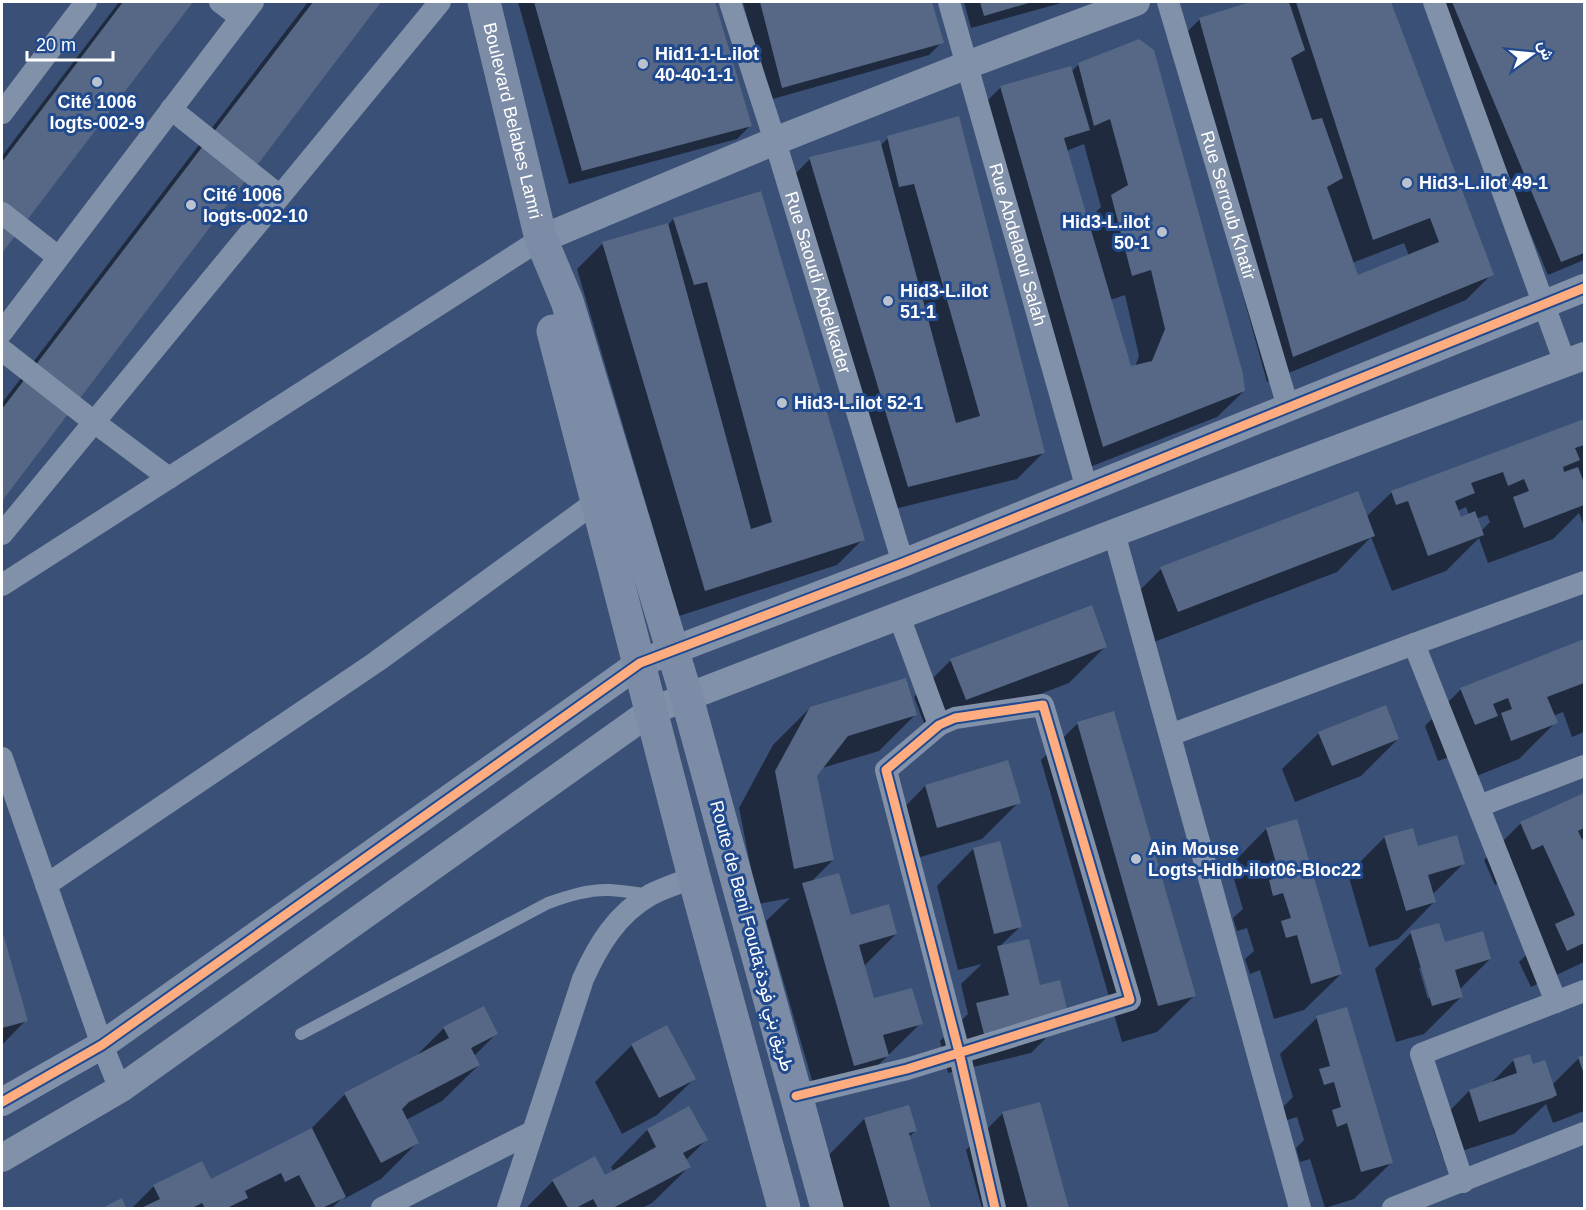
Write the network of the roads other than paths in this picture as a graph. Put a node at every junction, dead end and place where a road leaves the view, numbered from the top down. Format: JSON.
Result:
{"nodes":[{"id":1,"x":86,"y":2,"type":"edge"},
{"id":2,"x":220,"y":2,"type":"edge"},
{"id":3,"x":440,"y":2,"type":"edge"},
{"id":4,"x":484,"y":2,"type":"edge"},
{"id":5,"x":730,"y":2,"type":"edge"},
{"id":6,"x":949,"y":2,"type":"edge"},
{"id":7,"x":1136,"y":2,"type":"edge"},
{"id":8,"x":1168,"y":2,"type":"edge"},
{"id":9,"x":1434,"y":2,"type":"edge"},
{"id":10,"x":247,"y":10,"type":"edge"},
{"id":11,"x":967,"y":65,"type":"junction"},
{"id":12,"x":171,"y":109,"type":"junction"},
{"id":13,"x":2,"y":113,"type":"edge"},
{"id":14,"x":776,"y":141,"type":"junction"},
{"id":15,"x":280,"y":196,"type":"junction"},
{"id":16,"x":2,"y":213,"type":"edge"},
{"id":17,"x":541,"y":239,"type":"junction"},
{"id":18,"x":58,"y":257,"type":"junction"},
{"id":19,"x":1584,"y":288,"type":"edge"},
{"id":20,"x":1544,"y":305,"type":"junction"},
{"id":21,"x":2,"y":332,"type":"edge"},
{"id":22,"x":2,"y":350,"type":"edge"},
{"id":23,"x":1575,"y":360,"type":"edge"},
{"id":24,"x":1288,"y":407,"type":"junction"},
{"id":25,"x":94,"y":422,"type":"junction"},
{"id":26,"x":169,"y":478,"type":"junction"},
{"id":27,"x":1087,"y":489,"type":"junction"},
{"id":28,"x":597,"y":501,"type":"junction"},
{"id":29,"x":1114,"y":533,"type":"junction"},
{"id":30,"x":2,"y":534,"type":"edge"},
{"id":31,"x":903,"y":563,"type":"junction"},
{"id":32,"x":1584,"y":582,"type":"edge"},
{"id":33,"x":2,"y":585,"type":"edge"},
{"id":34,"x":899,"y":616,"type":"junction"},
{"id":35,"x":1414,"y":644,"type":"junction"},
{"id":36,"x":672,"y":651,"type":"junction"},
{"id":37,"x":640,"y":663,"type":"junction"},
{"id":38,"x":687,"y":698,"type":"junction"},
{"id":39,"x":651,"y":711,"type":"junction"},
{"id":40,"x":939,"y":725,"type":"junction"},
{"id":41,"x":1170,"y":735,"type":"junction"},
{"id":42,"x":2,"y":758,"type":"edge"},
{"id":43,"x":1584,"y":766,"type":"edge"},
{"id":44,"x":1479,"y":806,"type":"junction"},
{"id":45,"x":694,"y":877,"type":"junction"},
{"id":46,"x":46,"y":885,"type":"junction"},
{"id":47,"x":651,"y":895,"type":"junction"},
{"id":48,"x":1584,"y":991,"type":"edge"},
{"id":49,"x":1556,"y":1002,"type":"junction"},
{"id":50,"x":302,"y":1034,"type":"dead end"},
{"id":51,"x":102,"y":1045,"type":"junction"},
{"id":52,"x":959,"y":1052,"type":"junction"},
{"id":53,"x":120,"y":1089,"type":"junction"},
{"id":54,"x":796,"y":1096,"type":"junction"},
{"id":55,"x":2,"y":1102,"type":"edge"},
{"id":56,"x":532,"y":1132,"type":"junction"},
{"id":57,"x":1584,"y":1133,"type":"edge"},
{"id":58,"x":2,"y":1158,"type":"edge"},
{"id":59,"x":1463,"y":1182,"type":"junction"},
{"id":60,"x":382,"y":1209,"type":"edge"},
{"id":61,"x":508,"y":1209,"type":"edge"},
{"id":62,"x":784,"y":1209,"type":"edge"},
{"id":63,"x":827,"y":1209,"type":"edge"},
{"id":64,"x":995,"y":1209,"type":"edge"},
{"id":65,"x":1300,"y":1209,"type":"edge"},
{"id":66,"x":1393,"y":1209,"type":"edge"}],
"edges":[{"from":1,"to":13,"type":"street"},
{"from":2,"to":10,"type":"street"},
{"from":3,"to":15,"type":"street"},
{"from":4,"to":17,"type":"main road","name":"Boulevard Belabes Lamri"},
{"from":5,"to":14,"type":"street","name":"Rue Saoudi Abdelkader"},
{"from":6,"to":11,"type":"street","name":"Rue Abdelaoui Salah"},
{"from":7,"to":11,"type":"street"},
{"from":8,"to":24,"type":"street","name":"Rue Serroub Khatir"},
{"from":9,"to":20,"type":"street"},
{"from":10,"to":12,"type":"street"},
{"from":11,"to":14,"type":"street"},
{"from":11,"to":27,"type":"street","name":"Rue Abdelaoui Salah"},
{"from":12,"to":15,"type":"street"},
{"from":12,"to":18,"type":"street"},
{"from":14,"to":17,"type":"street"},
{"from":14,"to":31,"type":"street","name":"Rue Saoudi Abdelkader"},
{"from":15,"to":25,"type":"street"},
{"from":16,"to":18,"type":"street"},
{"from":17,"to":26,"type":"street"},
{"from":17,"to":28,"type":"main road"},
{"from":17,"to":36,"type":"main road","name":"Route de Beni Fouda;طريق بني فودة"},
{"from":18,"to":21,"type":"street"},
{"from":19,"to":20,"type":"street"},
{"from":20,"to":23,"type":"street"},
{"from":20,"to":24,"type":"street"},
{"from":22,"to":25,"type":"street"},
{"from":23,"to":29,"type":"street"},
{"from":24,"to":27,"type":"street"},
{"from":25,"to":26,"type":"street"},
{"from":25,"to":30,"type":"street"},
{"from":26,"to":33,"type":"street"},
{"from":27,"to":31,"type":"street"},
{"from":28,"to":37,"type":"main road"},
{"from":28,"to":46,"type":"street"},
{"from":29,"to":34,"type":"street"},
{"from":29,"to":41,"type":"street"},
{"from":31,"to":36,"type":"street"},
{"from":32,"to":35,"type":"street"},
{"from":34,"to":38,"type":"street"},
{"from":34,"to":40,"type":"street"},
{"from":35,"to":41,"type":"street"},
{"from":35,"to":44,"type":"street"},
{"from":36,"to":37,"type":"street"},
{"from":36,"to":38,"type":"main road","name":"Route de Beni Fouda;طريق بني فودة"},
{"from":37,"to":39,"type":"main road"},
{"from":37,"to":51,"type":"street"},
{"from":38,"to":39,"type":"street"},
{"from":38,"to":54,"type":"main road","name":"Route de Beni Fouda;طريق بني فودة"},
{"from":39,"to":45,"type":"main road"},
{"from":39,"to":53,"type":"street"},
{"from":40,"to":52,"type":"street"},
{"from":40,"to":52,"type":"street"},
{"from":41,"to":65,"type":"street"},
{"from":42,"to":46,"type":"street"},
{"from":43,"to":44,"type":"street"},
{"from":44,"to":49,"type":"street"},
{"from":45,"to":47,"type":"street"},
{"from":45,"to":62,"type":"main road"},
{"from":46,"to":51,"type":"street"},
{"from":47,"to":50,"type":"lane"},
{"from":47,"to":56,"type":"street"},
{"from":48,"to":49,"type":"street"},
{"from":49,"to":59,"type":"street"},
{"from":51,"to":53,"type":"street"},
{"from":51,"to":55,"type":"street"},
{"from":52,"to":54,"type":"street"},
{"from":52,"to":64,"type":"street"},
{"from":53,"to":58,"type":"street"},
{"from":54,"to":63,"type":"main road","name":"Route de Beni Fouda;طريق بني فودة"},
{"from":56,"to":60,"type":"street"},
{"from":56,"to":61,"type":"street"},
{"from":57,"to":59,"type":"street"},
{"from":59,"to":66,"type":"street"}]}
